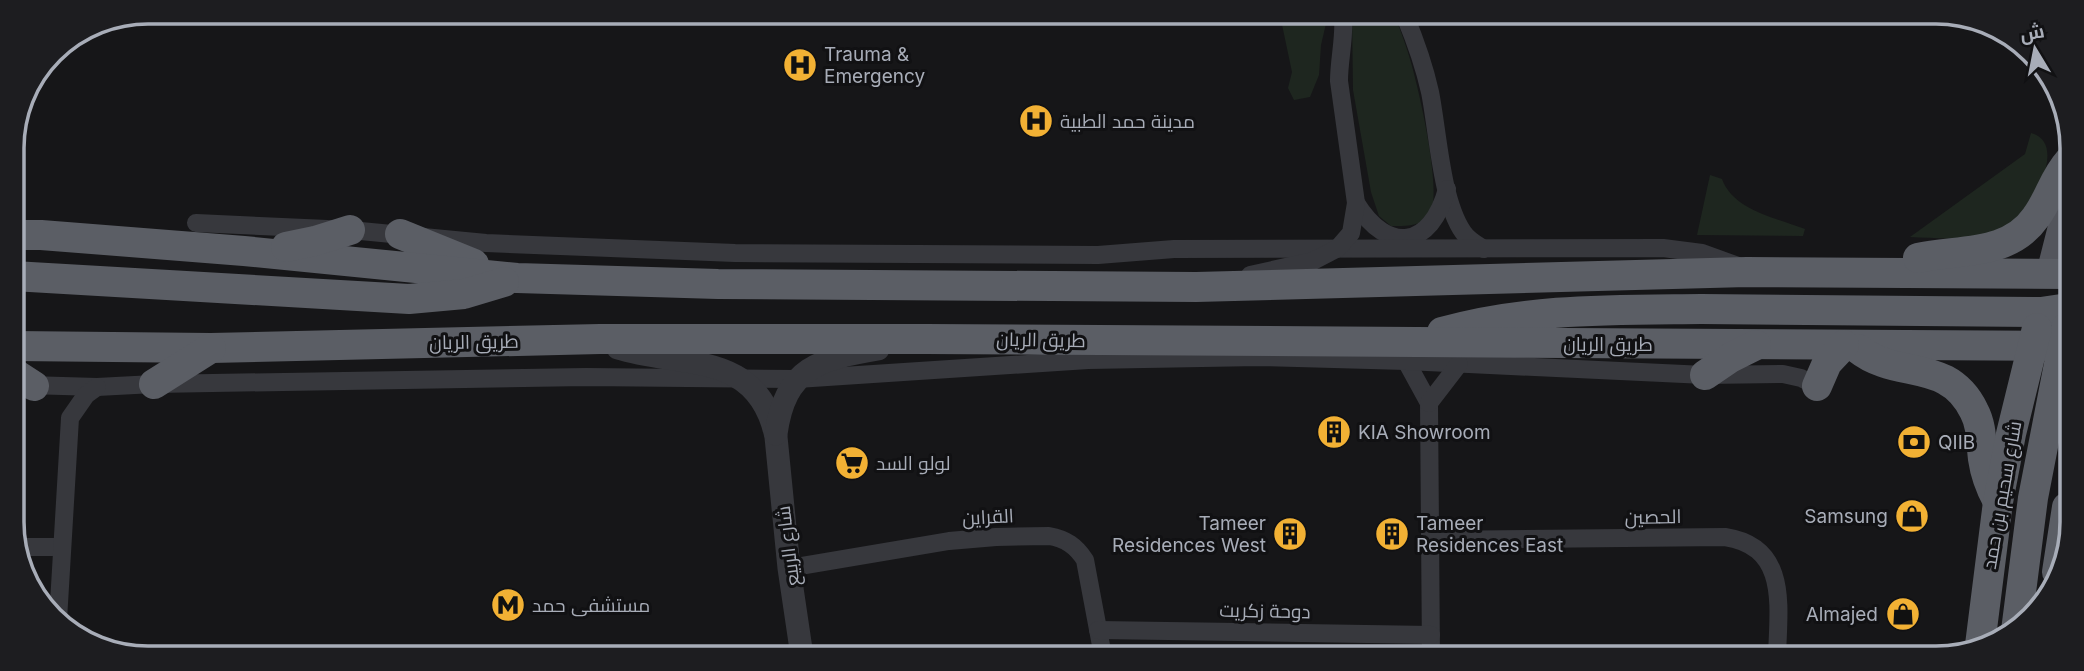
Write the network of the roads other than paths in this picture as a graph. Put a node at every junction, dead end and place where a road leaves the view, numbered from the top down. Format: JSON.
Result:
{"nodes":[{"id":1,"x":1344,"y":24,"type":"edge"},
{"id":2,"x":1408,"y":24,"type":"edge"},
{"id":3,"x":2060,"y":173,"type":"edge"},
{"id":4,"x":1447,"y":189,"type":"junction"},
{"id":5,"x":1356,"y":203,"type":"junction"},
{"id":6,"x":196,"y":223,"type":"dead end"},
{"id":7,"x":350,"y":230,"type":"junction"},
{"id":8,"x":400,"y":234,"type":"junction"},
{"id":9,"x":25,"y":235,"type":"edge"},
{"id":10,"x":1338,"y":248,"type":"junction"},
{"id":11,"x":1484,"y":249,"type":"junction"},
{"id":12,"x":244,"y":251,"type":"junction"},
{"id":13,"x":1747,"y":272,"type":"junction"},
{"id":14,"x":1875,"y":273,"type":"junction"},
{"id":15,"x":2059,"y":274,"type":"edge"},
{"id":16,"x":25,"y":277,"type":"edge"},
{"id":17,"x":517,"y":278,"type":"junction"},
{"id":18,"x":1196,"y":287,"type":"junction"},
{"id":19,"x":2060,"y":323,"type":"edge"},
{"id":20,"x":2060,"y":325,"type":"edge"},
{"id":21,"x":600,"y":339,"type":"junction"},
{"id":22,"x":926,"y":339,"type":"junction"},
{"id":23,"x":2060,"y":340,"type":"edge"},
{"id":24,"x":1758,"y":344,"type":"junction"},
{"id":25,"x":1848,"y":345,"type":"junction"},
{"id":26,"x":24,"y":346,"type":"edge"},
{"id":27,"x":2033,"y":346,"type":"junction"},
{"id":28,"x":211,"y":348,"type":"junction"},
{"id":29,"x":1407,"y":352,"type":"junction"},
{"id":30,"x":1459,"y":364,"type":"junction"},
{"id":31,"x":1705,"y":375,"type":"junction"},
{"id":32,"x":740,"y":379,"type":"junction"},
{"id":33,"x":797,"y":379,"type":"junction"},
{"id":34,"x":27,"y":382,"type":"edge"},
{"id":35,"x":154,"y":384,"type":"junction"},
{"id":36,"x":1817,"y":386,"type":"joint"},
{"id":37,"x":97,"y":387,"type":"junction"},
{"id":38,"x":1429,"y":403,"type":"junction"},
{"id":39,"x":70,"y":418,"type":"junction"},
{"id":40,"x":776,"y":437,"type":"junction"},
{"id":41,"x":1998,"y":502,"type":"junction"},
{"id":42,"x":1431,"y":540,"type":"junction"},
{"id":43,"x":27,"y":547,"type":"edge"},
{"id":44,"x":62,"y":547,"type":"junction"},
{"id":45,"x":789,"y":568,"type":"junction"},
{"id":46,"x":59,"y":607,"type":"edge"},
{"id":47,"x":2018,"y":614,"type":"edge"},
{"id":48,"x":1098,"y":629,"type":"junction"},
{"id":49,"x":1431,"y":635,"type":"junction"},
{"id":50,"x":1981,"y":638,"type":"edge"},
{"id":51,"x":801,"y":646,"type":"edge"},
{"id":52,"x":1101,"y":646,"type":"edge"},
{"id":53,"x":1431,"y":646,"type":"edge"},
{"id":54,"x":1777,"y":646,"type":"edge"}],
"edges":[{"from":1,"to":5,"type":"street"},
{"from":2,"to":4,"type":"street"},
{"from":3,"to":14,"type":"highway"},
{"from":4,"to":5,"type":"street"},
{"from":4,"to":11,"type":"street"},
{"from":5,"to":10,"type":"street"},
{"from":6,"to":7,"type":"street"},
{"from":7,"to":8,"type":"street"},
{"from":7,"to":12,"type":"highway"},
{"from":8,"to":10,"type":"street"},
{"from":8,"to":17,"type":"highway"},
{"from":9,"to":12,"type":"highway"},
{"from":10,"to":11,"type":"street"},
{"from":10,"to":18,"type":"street"},
{"from":11,"to":13,"type":"street"},
{"from":12,"to":17,"type":"highway"},
{"from":13,"to":14,"type":"highway"},
{"from":13,"to":18,"type":"highway"},
{"from":14,"to":15,"type":"highway"},
{"from":16,"to":17,"type":"highway"},
{"from":17,"to":18,"type":"highway"},
{"from":19,"to":29,"type":"highway"},
{"from":20,"to":27,"type":"highway"},
{"from":21,"to":22,"type":"highway","name":"طريق الريان"},
{"from":21,"to":28,"type":"highway","name":"طريق الريان"},
{"from":21,"to":32,"type":"street","name":"شارع الربيع"},
{"from":22,"to":29,"type":"highway","name":"طريق الريان"},
{"from":22,"to":33,"type":"street"},
{"from":23,"to":47,"type":"highway"},
{"from":24,"to":25,"type":"highway","name":"طريق الريان"},
{"from":24,"to":29,"type":"highway","name":"طريق الريان"},
{"from":24,"to":31,"type":"highway"},
{"from":25,"to":27,"type":"highway","name":"طريق الريان"},
{"from":25,"to":36,"type":"highway"},
{"from":25,"to":41,"type":"highway"},
{"from":26,"to":28,"type":"highway","name":"طريق الريان"},
{"from":27,"to":41,"type":"highway","name":"شارع سحيم بن حمد"},
{"from":28,"to":35,"type":"highway"},
{"from":29,"to":30,"type":"street","name":"طريق الريان"},
{"from":29,"to":33,"type":"street","name":"طريق الريان"},
{"from":29,"to":38,"type":"street"},
{"from":30,"to":31,"type":"street","name":"طريق الريان"},
{"from":30,"to":38,"type":"street"},
{"from":31,"to":36,"type":"street","name":"طريق الريان"},
{"from":32,"to":33,"type":"street","name":"طريق الريان"},
{"from":32,"to":35,"type":"street","name":"طريق الريان"},
{"from":32,"to":40,"type":"street","name":"شارع الربيع"},
{"from":33,"to":40,"type":"street","name":"شارع الربيع"},
{"from":34,"to":37,"type":"street","name":"طريق الريان"},
{"from":34,"to":39,"type":"street"},
{"from":35,"to":37,"type":"street","name":"طريق الريان"},
{"from":37,"to":39,"type":"street"},
{"from":38,"to":42,"type":"street"},
{"from":39,"to":44,"type":"street"},
{"from":40,"to":45,"type":"street","name":"شارع الربيع"},
{"from":41,"to":50,"type":"highway","name":"شارع سحيم بن حمد"},
{"from":42,"to":49,"type":"street"},
{"from":42,"to":54,"type":"street","name":"الحصين"},
{"from":43,"to":44,"type":"street"},
{"from":44,"to":46,"type":"street"},
{"from":45,"to":48,"type":"street","name":"القراين"},
{"from":45,"to":51,"type":"street","name":"شارع الربيع"},
{"from":48,"to":49,"type":"street","name":"دوحة زكريت"},
{"from":48,"to":52,"type":"street","name":"القراين"},
{"from":49,"to":53,"type":"street"}]}
